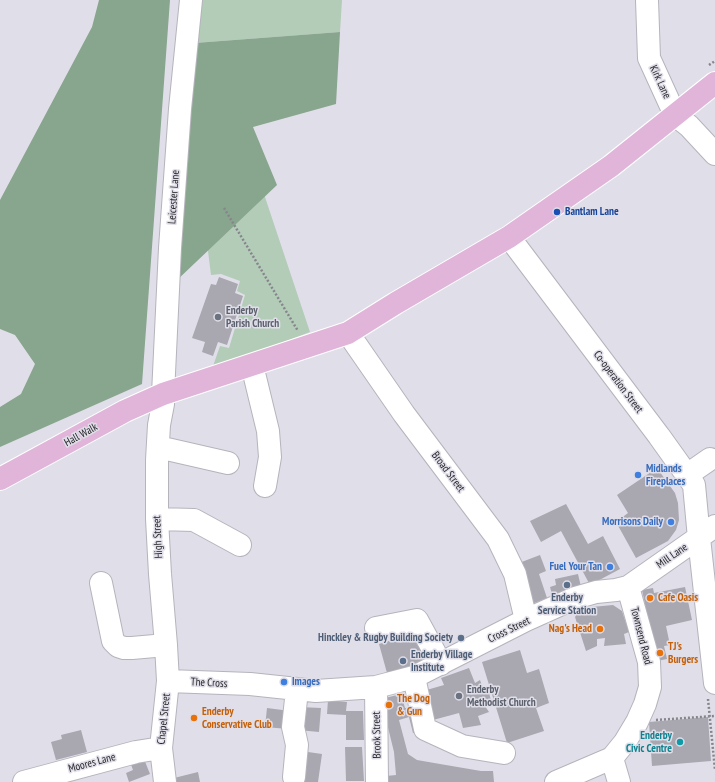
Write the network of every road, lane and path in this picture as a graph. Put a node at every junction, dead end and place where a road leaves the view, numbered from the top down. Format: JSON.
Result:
{"nodes":[{"id":1,"x":191,"y":0,"type":"edge"},
{"id":2,"x":647,"y":0,"type":"edge"},
{"id":3,"x":715,"y":83,"type":"edge"},
{"id":4,"x":675,"y":115,"type":"junction"},
{"id":5,"x":715,"y":154,"type":"edge"},
{"id":6,"x":224,"y":208,"type":"dead end"},
{"id":7,"x":509,"y":237,"type":"junction"},
{"id":8,"x":348,"y":333,"type":"junction"},
{"id":9,"x":307,"y":347,"type":"junction"},
{"id":10,"x":252,"y":365,"type":"junction"},
{"id":11,"x":163,"y":394,"type":"junction"},
{"id":12,"x":158,"y":447,"type":"junction"},
{"id":13,"x":710,"y":459,"type":"dead end"},
{"id":14,"x":228,"y":463,"type":"dead end"},
{"id":15,"x":687,"y":476,"type":"junction"},
{"id":16,"x":0,"y":479,"type":"edge"},
{"id":17,"x":265,"y":486,"type":"dead end"},
{"id":18,"x":157,"y":519,"type":"junction"},
{"id":19,"x":707,"y":532,"type":"edge"},
{"id":20,"x":240,"y":545,"type":"dead end"},
{"id":21,"x":100,"y":583,"type":"dead end"},
{"id":22,"x":628,"y":586,"type":"junction"},
{"id":23,"x":526,"y":620,"type":"junction"},
{"id":24,"x":376,"y":628,"type":"dead end"},
{"id":25,"x":166,"y":645,"type":"junction"},
{"id":26,"x":441,"y":664,"type":"junction"},
{"id":27,"x":414,"y":677,"type":"junction"},
{"id":28,"x":168,"y":681,"type":"junction"},
{"id":29,"x":250,"y":684,"type":"joint"},
{"id":30,"x":376,"y":687,"type":"junction"},
{"id":31,"x":711,"y":688,"type":"edge"},
{"id":32,"x":297,"y":690,"type":"junction"},
{"id":33,"x":710,"y":716,"type":"junction"},
{"id":34,"x":715,"y":716,"type":"edge"},
{"id":35,"x":638,"y":721,"type":"junction"},
{"id":36,"x":161,"y":748,"type":"junction"},
{"id":37,"x":504,"y":753,"type":"dead end"},
{"id":38,"x":612,"y":758,"type":"junction"},
{"id":39,"x":715,"y":770,"type":"edge"},
{"id":40,"x":294,"y":777,"type":"dead end"},
{"id":41,"x":24,"y":782,"type":"edge"},
{"id":42,"x":165,"y":782,"type":"edge"},
{"id":43,"x":377,"y":782,"type":"edge"},
{"id":44,"x":556,"y":782,"type":"edge"},
{"id":45,"x":619,"y":782,"type":"edge"}],
"edges":[{"from":1,"to":11,"type":"street","name":"Leicester Lane"},
{"from":2,"to":4,"type":"street","name":"Kirk Lane"},
{"from":3,"to":4,"type":"main road","name":"Hall Walk"},
{"from":4,"to":5,"type":"street"},
{"from":4,"to":7,"type":"main road","name":"Hall Walk"},
{"from":6,"to":9,"type":"path"},
{"from":7,"to":8,"type":"main road","name":"Hall Walk"},
{"from":7,"to":15,"type":"street","name":"Co-operation Street"},
{"from":8,"to":9,"type":"main road","name":"Hall Walk"},
{"from":8,"to":23,"type":"street","name":"Broad Street"},
{"from":9,"to":10,"type":"main road","name":"Hall Walk"},
{"from":10,"to":11,"type":"main road","name":"Hall Walk"},
{"from":10,"to":17,"type":"street"},
{"from":11,"to":12,"type":"street","name":"High Street"},
{"from":11,"to":16,"type":"main road","name":"Hall Walk"},
{"from":12,"to":14,"type":"street"},
{"from":12,"to":18,"type":"street","name":"High Street"},
{"from":13,"to":15,"type":"street"},
{"from":15,"to":19,"type":"street","name":"Co-operation Street"},
{"from":18,"to":20,"type":"street"},
{"from":18,"to":25,"type":"street","name":"High Street"},
{"from":19,"to":22,"type":"street","name":"Mill Lane"},
{"from":19,"to":31,"type":"street","name":"Co-operation Street"},
{"from":21,"to":25,"type":"street"},
{"from":22,"to":23,"type":"street","name":"Cross Street"},
{"from":22,"to":35,"type":"street","name":"Townsend Road"},
{"from":23,"to":26,"type":"street","name":"Cross Street"},
{"from":24,"to":26,"type":"street"},
{"from":25,"to":28,"type":"street","name":"High Street"},
{"from":26,"to":27,"type":"street","name":"Cross Street"},
{"from":27,"to":30,"type":"street","name":"Cross Street"},
{"from":27,"to":37,"type":"street"},
{"from":28,"to":29,"type":"street","name":"The Cross"},
{"from":28,"to":36,"type":"street","name":"Chapel Street"},
{"from":29,"to":32,"type":"street","name":"Cross Street"},
{"from":30,"to":32,"type":"street","name":"Cross Street"},
{"from":30,"to":43,"type":"street","name":"Brook Street"},
{"from":31,"to":33,"type":"path"},
{"from":32,"to":40,"type":"street"},
{"from":33,"to":34,"type":"path"},
{"from":33,"to":35,"type":"path"},
{"from":33,"to":39,"type":"path"},
{"from":35,"to":38,"type":"street","name":"Townsend Road"},
{"from":36,"to":41,"type":"street","name":"Moores Lane"},
{"from":36,"to":42,"type":"street","name":"Chapel Street"},
{"from":38,"to":44,"type":"street","name":"Townsend Road"},
{"from":38,"to":45,"type":"street"}]}
